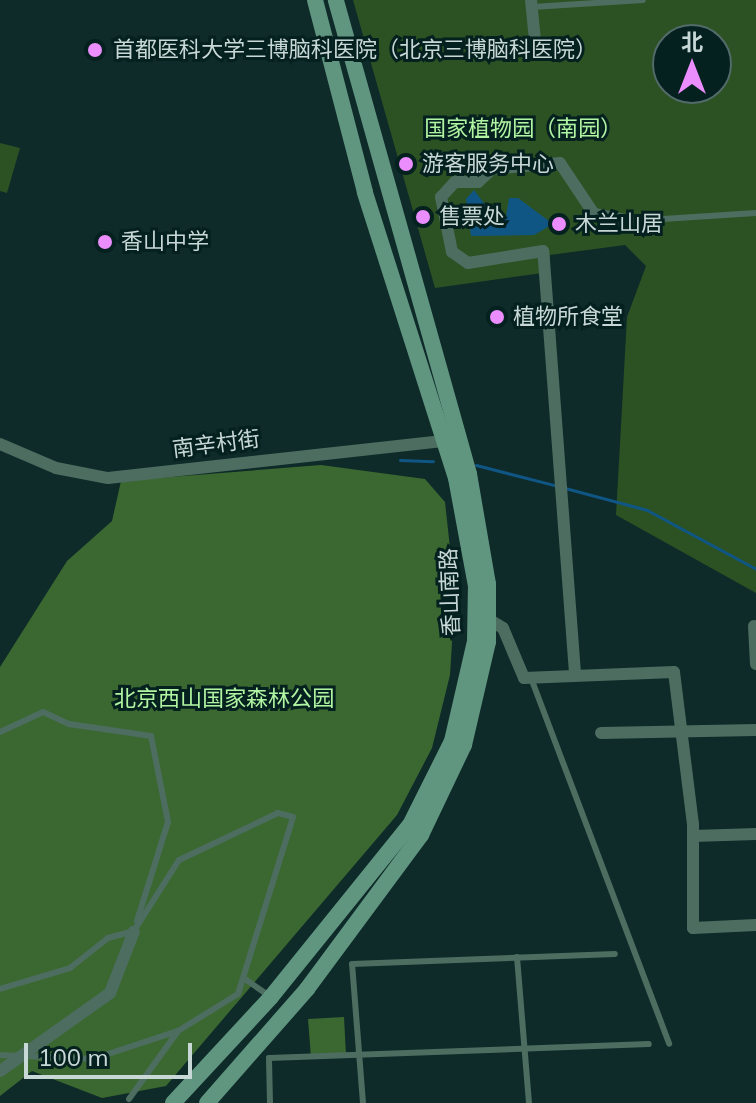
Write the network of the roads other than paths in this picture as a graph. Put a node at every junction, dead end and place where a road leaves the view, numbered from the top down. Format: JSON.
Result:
{"nodes":[{"id":1,"x":315,"y":0,"type":"edge"},
{"id":2,"x":336,"y":0,"type":"edge"},
{"id":3,"x":643,"y":0,"type":"edge"},
{"id":4,"x":531,"y":4,"type":"edge"},
{"id":5,"x":535,"y":40,"type":"dead end"},
{"id":6,"x":756,"y":213,"type":"edge"},
{"id":7,"x":631,"y":221,"type":"joint"},
{"id":8,"x":443,"y":441,"type":"junction"},
{"id":9,"x":0,"y":444,"type":"edge"},
{"id":10,"x":488,"y":619,"type":"junction"},
{"id":11,"x":754,"y":626,"type":"edge"},
{"id":12,"x":756,"y":664,"type":"edge"},
{"id":13,"x":575,"y":673,"type":"junction"},
{"id":14,"x":531,"y":678,"type":"junction"},
{"id":15,"x":683,"y":729,"type":"junction"},
{"id":16,"x":756,"y":730,"type":"edge"},
{"id":17,"x":0,"y":732,"type":"edge"},
{"id":18,"x":601,"y":733,"type":"dead end"},
{"id":19,"x":756,"y":834,"type":"edge"},
{"id":20,"x":693,"y":836,"type":"junction"},
{"id":21,"x":756,"y":925,"type":"edge"},
{"id":22,"x":134,"y":931,"type":"junction"},
{"id":23,"x":615,"y":954,"type":"dead end"},
{"id":24,"x":517,"y":957,"type":"junction"},
{"id":25,"x":245,"y":979,"type":"junction"},
{"id":26,"x":0,"y":989,"type":"edge"},
{"id":27,"x":271,"y":997,"type":"junction"},
{"id":28,"x":178,"y":1031,"type":"junction"},
{"id":29,"x":649,"y":1044,"type":"dead end"},
{"id":30,"x":669,"y":1044,"type":"dead end"},
{"id":31,"x":525,"y":1048,"type":"junction"},
{"id":32,"x":23,"y":1054,"type":"junction"},
{"id":33,"x":359,"y":1054,"type":"junction"},
{"id":34,"x":0,"y":1055,"type":"edge"},
{"id":35,"x":0,"y":1071,"type":"edge"},
{"id":36,"x":129,"y":1099,"type":"dead end"},
{"id":37,"x":173,"y":1103,"type":"edge"},
{"id":38,"x":207,"y":1103,"type":"edge"},
{"id":39,"x":270,"y":1103,"type":"edge"},
{"id":40,"x":363,"y":1103,"type":"edge"},
{"id":41,"x":529,"y":1103,"type":"edge"}],
"edges":[{"from":1,"to":8,"type":"street","name":"香山南路"},
{"from":2,"to":10,"type":"street","name":"香山南路"},
{"from":3,"to":4,"type":"lane"},
{"from":4,"to":5,"type":"street"},
{"from":6,"to":7,"type":"lane"},
{"from":7,"to":13,"type":"street"},
{"from":8,"to":9,"type":"street","name":"南辛村街"},
{"from":8,"to":27,"type":"street","name":"香山南路"},
{"from":10,"to":14,"type":"street"},
{"from":10,"to":38,"type":"street","name":"香山南路"},
{"from":11,"to":12,"type":"street"},
{"from":13,"to":14,"type":"street"},
{"from":13,"to":15,"type":"street"},
{"from":14,"to":30,"type":"lane"},
{"from":15,"to":16,"type":"street"},
{"from":15,"to":18,"type":"street"},
{"from":15,"to":20,"type":"street"},
{"from":17,"to":22,"type":"lane"},
{"from":19,"to":20,"type":"street"},
{"from":20,"to":21,"type":"street"},
{"from":22,"to":25,"type":"lane"},
{"from":22,"to":26,"type":"lane"},
{"from":22,"to":32,"type":"street"},
{"from":23,"to":24,"type":"lane"},
{"from":24,"to":31,"type":"lane"},
{"from":24,"to":33,"type":"lane"},
{"from":25,"to":27,"type":"lane"},
{"from":25,"to":28,"type":"lane"},
{"from":27,"to":37,"type":"street","name":"香山南路"},
{"from":28,"to":32,"type":"lane"},
{"from":28,"to":36,"type":"lane"},
{"from":29,"to":31,"type":"lane"},
{"from":31,"to":33,"type":"lane"},
{"from":31,"to":41,"type":"lane"},
{"from":32,"to":34,"type":"lane"},
{"from":32,"to":35,"type":"street"},
{"from":33,"to":39,"type":"lane"},
{"from":33,"to":40,"type":"lane"}]}
